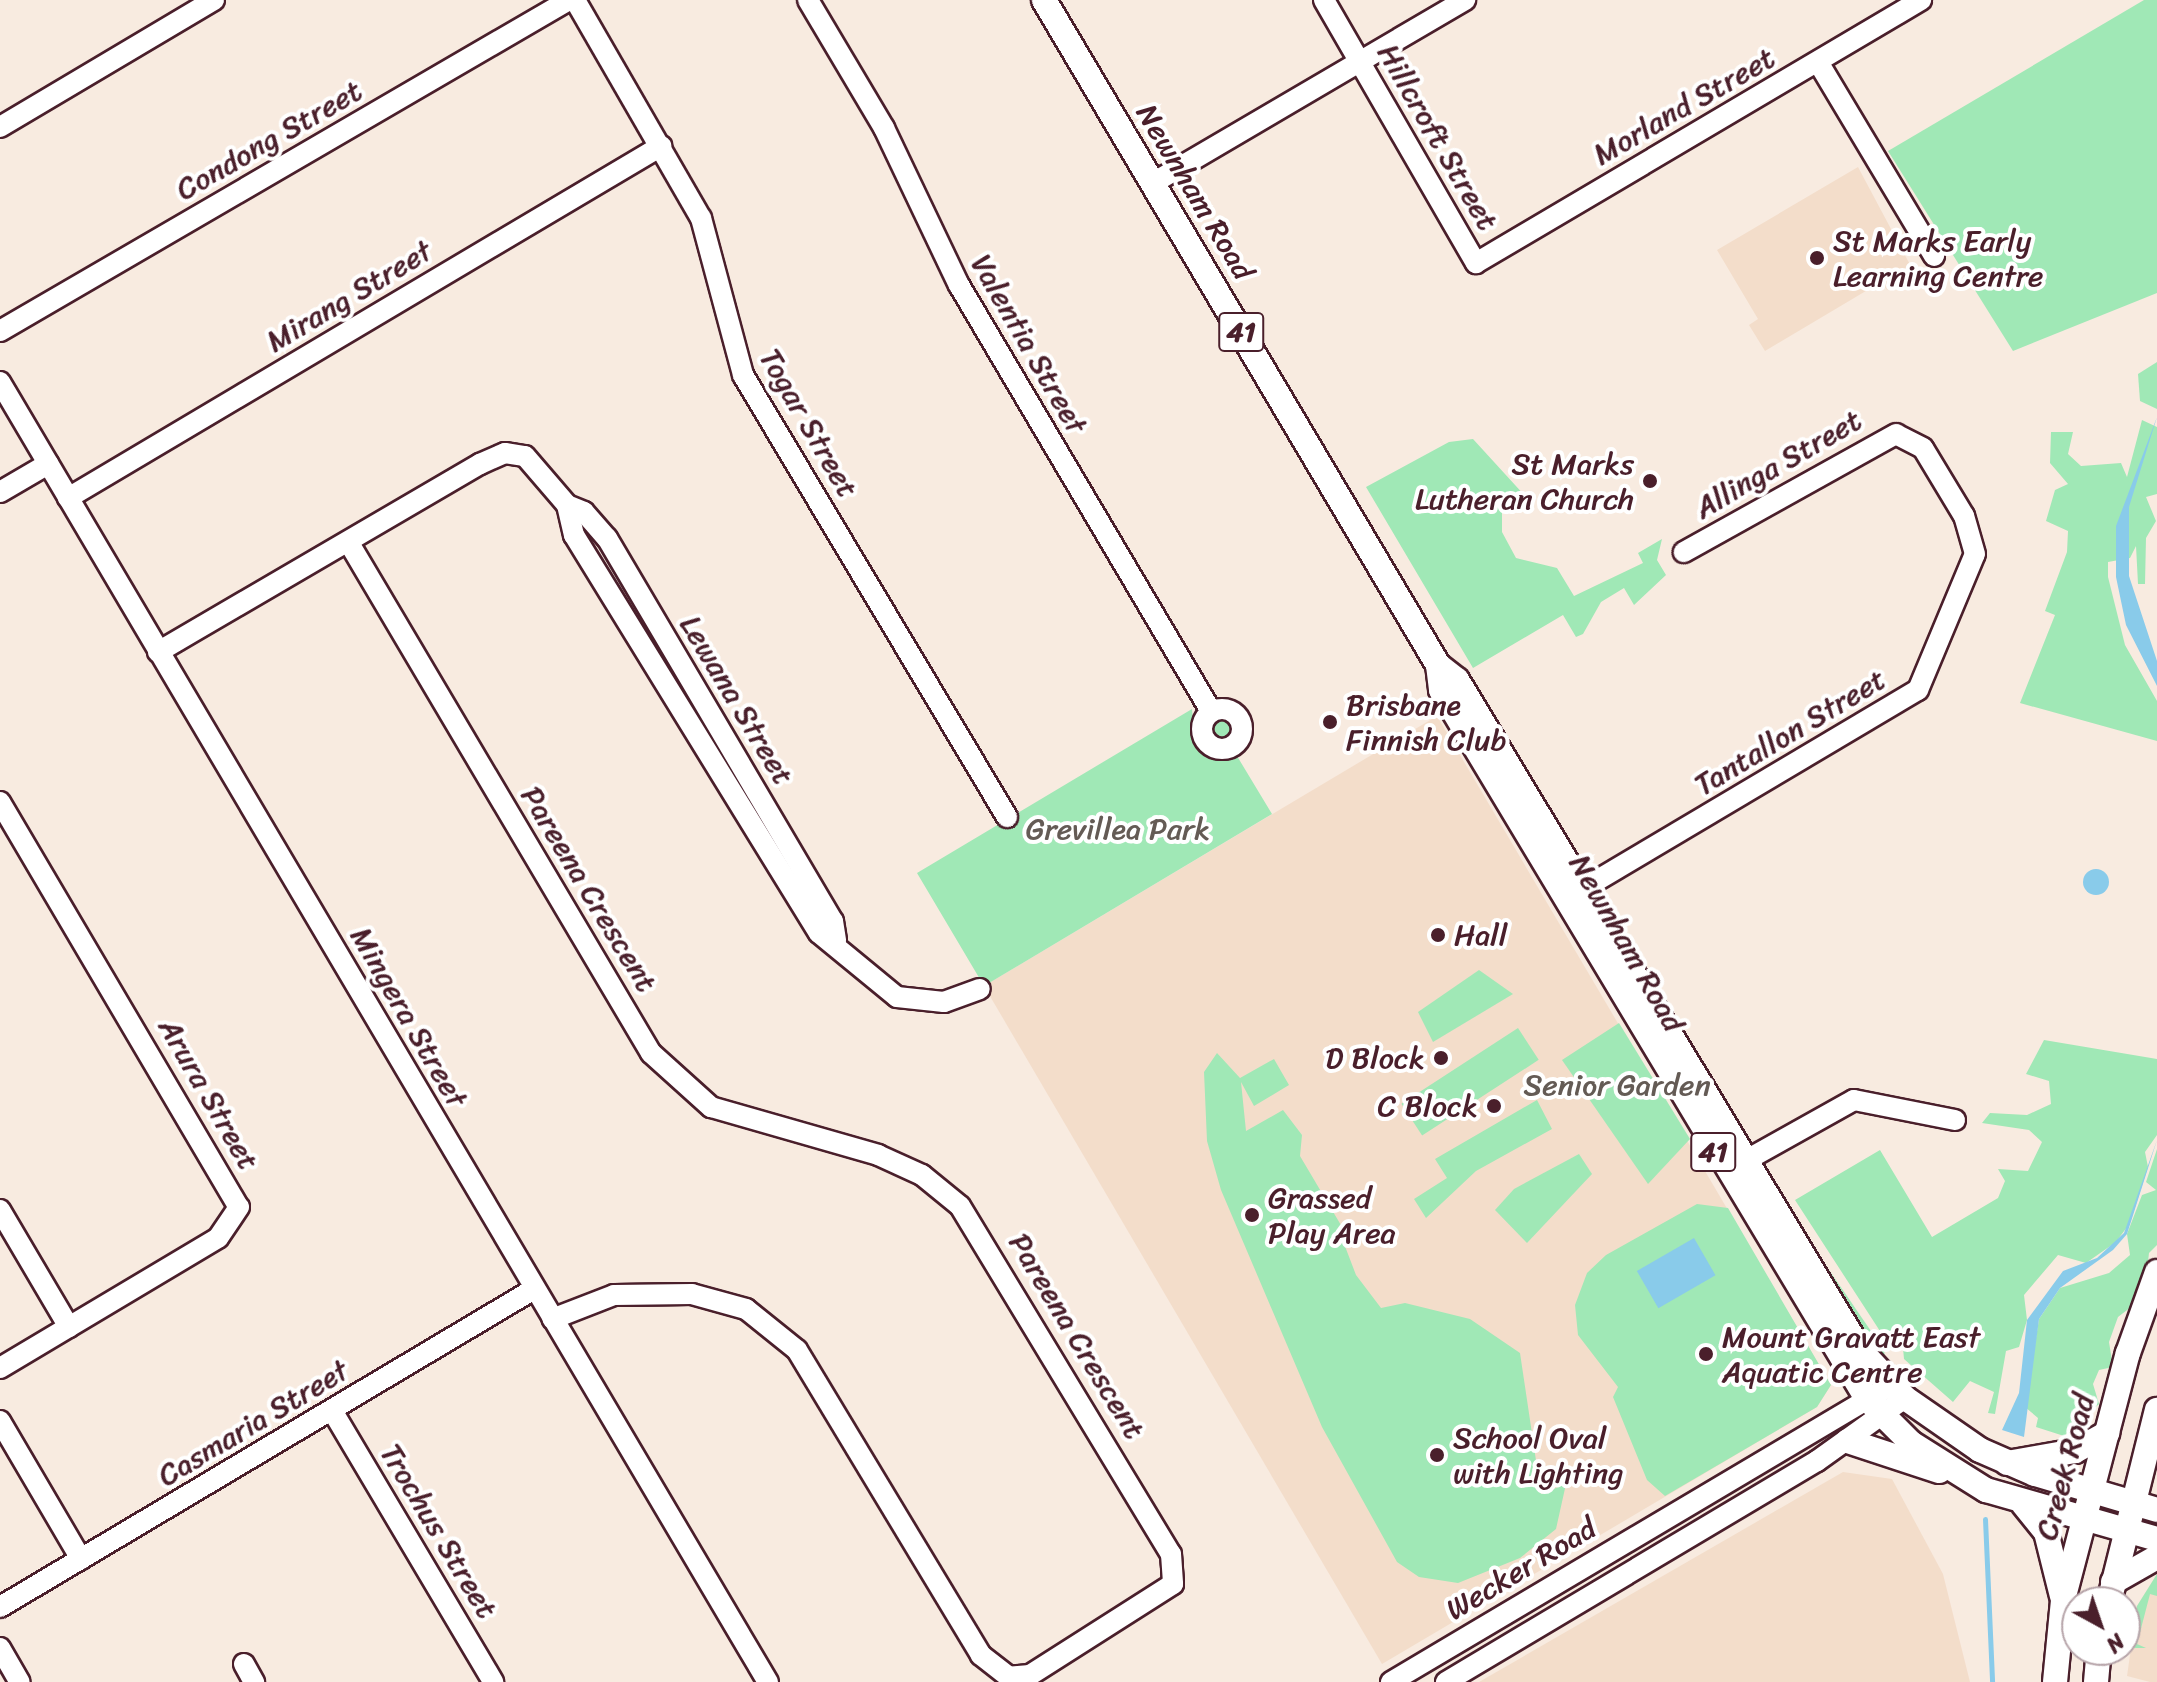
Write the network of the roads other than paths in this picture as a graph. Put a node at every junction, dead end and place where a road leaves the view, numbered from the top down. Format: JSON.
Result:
{"nodes":[{"id":1,"x":214,"y":0,"type":"edge"},
{"id":2,"x":569,"y":0,"type":"edge"},
{"id":3,"x":575,"y":0,"type":"edge"},
{"id":4,"x":808,"y":0,"type":"edge"},
{"id":5,"x":1044,"y":0,"type":"edge"},
{"id":6,"x":1324,"y":0,"type":"edge"},
{"id":7,"x":1465,"y":0,"type":"edge"},
{"id":8,"x":1921,"y":0,"type":"edge"},
{"id":9,"x":1360,"y":61,"type":"junction"},
{"id":10,"x":1818,"y":62,"type":"junction"},
{"id":11,"x":0,"y":127,"type":"edge"},
{"id":12,"x":661,"y":146,"type":"junction"},
{"id":13,"x":1153,"y":183,"type":"junction"},
{"id":14,"x":1934,"y":256,"type":"dead end"},
{"id":15,"x":1476,"y":263,"type":"joint"},
{"id":16,"x":0,"y":331,"type":"edge"},
{"id":17,"x":0,"y":382,"type":"edge"},
{"id":18,"x":1904,"y":435,"type":"joint"},
{"id":19,"x":48,"y":464,"type":"junction"},
{"id":20,"x":0,"y":492,"type":"edge"},
{"id":21,"x":68,"y":498,"type":"junction"},
{"id":22,"x":349,"y":543,"type":"junction"},
{"id":23,"x":1684,"y":552,"type":"dead end"},
{"id":24,"x":158,"y":652,"type":"junction"},
{"id":25,"x":1211,"y":711,"type":"dead end"},
{"id":26,"x":0,"y":802,"type":"edge"},
{"id":27,"x":1007,"y":817,"type":"dead end"},
{"id":28,"x":1573,"y":895,"type":"junction"},
{"id":29,"x":980,"y":989,"type":"dead end"},
{"id":30,"x":1955,"y":1120,"type":"dead end"},
{"id":31,"x":1743,"y":1162,"type":"junction"},
{"id":32,"x":0,"y":1210,"type":"edge"},
{"id":33,"x":2157,"y":1272,"type":"edge"},
{"id":34,"x":534,"y":1289,"type":"junction"},
{"id":35,"x":552,"y":1319,"type":"junction"},
{"id":36,"x":69,"y":1327,"type":"junction"},
{"id":37,"x":0,"y":1368,"type":"edge"},
{"id":38,"x":1897,"y":1392,"type":"junction"},
{"id":39,"x":1875,"y":1408,"type":"junction"},
{"id":40,"x":2157,"y":1410,"type":"edge"},
{"id":41,"x":333,"y":1412,"type":"junction"},
{"id":42,"x":0,"y":1421,"type":"edge"},
{"id":43,"x":2107,"y":1433,"type":"junction"},
{"id":44,"x":1848,"y":1441,"type":"junction"},
{"id":45,"x":2147,"y":1451,"type":"junction"},
{"id":46,"x":2007,"y":1463,"type":"junction"},
{"id":47,"x":1950,"y":1472,"type":"junction"},
{"id":48,"x":2157,"y":1474,"type":"edge"},
{"id":49,"x":2092,"y":1492,"type":"junction"},
{"id":50,"x":2132,"y":1503,"type":"junction"},
{"id":51,"x":2024,"y":1505,"type":"junction"},
{"id":52,"x":2157,"y":1510,"type":"edge"},
{"id":53,"x":2084,"y":1521,"type":"junction"},
{"id":54,"x":2125,"y":1531,"type":"junction"},
{"id":55,"x":2157,"y":1539,"type":"edge"},
{"id":56,"x":2157,"y":1557,"type":"edge"},
{"id":57,"x":81,"y":1559,"type":"junction"},
{"id":58,"x":2067,"y":1586,"type":"edge"},
{"id":59,"x":2112,"y":1586,"type":"edge"},
{"id":60,"x":2119,"y":1586,"type":"edge"},
{"id":61,"x":2061,"y":1592,"type":"edge"},
{"id":62,"x":0,"y":1607,"type":"edge"},
{"id":63,"x":2061,"y":1620,"type":"edge"},
{"id":64,"x":0,"y":1648,"type":"edge"},
{"id":65,"x":20,"y":1682,"type":"edge"},
{"id":66,"x":493,"y":1682,"type":"edge"},
{"id":67,"x":768,"y":1682,"type":"edge"},
{"id":68,"x":1391,"y":1682,"type":"edge"},
{"id":69,"x":1446,"y":1682,"type":"edge"},
{"id":70,"x":2055,"y":1682,"type":"edge"}],
"edges":[{"from":1,"to":11,"type":"street"},
{"from":2,"to":16,"type":"street","name":"Condong Street"},
{"from":3,"to":12,"type":"street","name":"Togar Street"},
{"from":4,"to":25,"type":"street","name":"Valentia Street"},
{"from":5,"to":13,"type":"main road","name":"Newnham Road","number":"41"},
{"from":6,"to":9,"type":"street","name":"Hillcroft Street"},
{"from":7,"to":9,"type":"street"},
{"from":8,"to":10,"type":"street","name":"Morland Street"},
{"from":9,"to":13,"type":"street"},
{"from":9,"to":15,"type":"street","name":"Hillcroft Street"},
{"from":10,"to":14,"type":"street"},
{"from":10,"to":15,"type":"street","name":"Morland Street"},
{"from":12,"to":21,"type":"street","name":"Mirang Street"},
{"from":12,"to":27,"type":"street","name":"Togar Street"},
{"from":13,"to":28,"type":"main road","name":"Newnham Road","number":"41"},
{"from":17,"to":19,"type":"street","name":"Mingera Street"},
{"from":18,"to":23,"type":"street","name":"Allinga Street"},
{"from":18,"to":28,"type":"street","name":"Tantallon Street"},
{"from":19,"to":20,"type":"street"},
{"from":19,"to":21,"type":"street","name":"Mingera Street"},
{"from":21,"to":24,"type":"street","name":"Mingera Street"},
{"from":22,"to":24,"type":"street","name":"Lewana Street"},
{"from":22,"to":29,"type":"street","name":"Lewana Street"},
{"from":22,"to":35,"type":"street","name":"Pareena Crescent"},
{"from":24,"to":34,"type":"street","name":"Mingera Street"},
{"from":26,"to":36,"type":"street","name":"Arura Street"},
{"from":28,"to":31,"type":"main road","name":"Newnham Road","number":"41"},
{"from":28,"to":39,"type":"main road","name":"Newnham Road","number":"41"},
{"from":30,"to":31,"type":"street"},
{"from":31,"to":38,"type":"main road","name":"Newnham Road","number":"41"},
{"from":32,"to":36,"type":"street"},
{"from":33,"to":43,"type":"main road","name":"Creek Road"},
{"from":34,"to":35,"type":"street","name":"Mingera Street"},
{"from":34,"to":41,"type":"street","name":"Casmaria Street"},
{"from":35,"to":67,"type":"street","name":"Mingera Street"},
{"from":36,"to":37,"type":"street","name":"Arura Street"},
{"from":38,"to":39,"type":"street","name":"Wecker Road"},
{"from":38,"to":46,"type":"main road","name":"Newnham Road","number":"41"},
{"from":39,"to":44,"type":"street","name":"Wecker Road"},
{"from":39,"to":47,"type":"main road","name":"Newnham Road","number":"41"},
{"from":39,"to":68,"type":"street","name":"Wecker Road"},
{"from":40,"to":45,"type":"main road"},
{"from":41,"to":57,"type":"street","name":"Casmaria Street"},
{"from":41,"to":66,"type":"street","name":"Trochus Street"},
{"from":42,"to":57,"type":"street"},
{"from":43,"to":46,"type":"main road"},
{"from":43,"to":49,"type":"main road","name":"Creek Road"},
{"from":44,"to":47,"type":"main road"},
{"from":44,"to":69,"type":"street","name":"Wecker Road"},
{"from":45,"to":48,"type":"main road"},
{"from":45,"to":50,"type":"main road"},
{"from":46,"to":49,"type":"main road","name":"Newnham Road","number":"41"},
{"from":47,"to":51,"type":"main road","name":"Newnham Road","number":"41"},
{"from":49,"to":50,"type":"main road","number":"41"},
{"from":49,"to":53,"type":"main road","name":"Creek Road"},
{"from":50,"to":52,"type":"main road","number":"41"},
{"from":50,"to":54,"type":"main road"},
{"from":51,"to":53,"type":"main road","name":"Newnham Road","number":"41"},
{"from":51,"to":61,"type":"main road"},
{"from":53,"to":54,"type":"main road","number":"41"},
{"from":53,"to":58,"type":"main road","name":"Creek Road"},
{"from":54,"to":55,"type":"main road","number":"41"},
{"from":54,"to":59,"type":"main road"},
{"from":56,"to":60,"type":"main road"},
{"from":57,"to":62,"type":"street","name":"Casmaria Street"},
{"from":63,"to":70,"type":"main road","name":"Creek Road"},
{"from":64,"to":65,"type":"street"}]}
